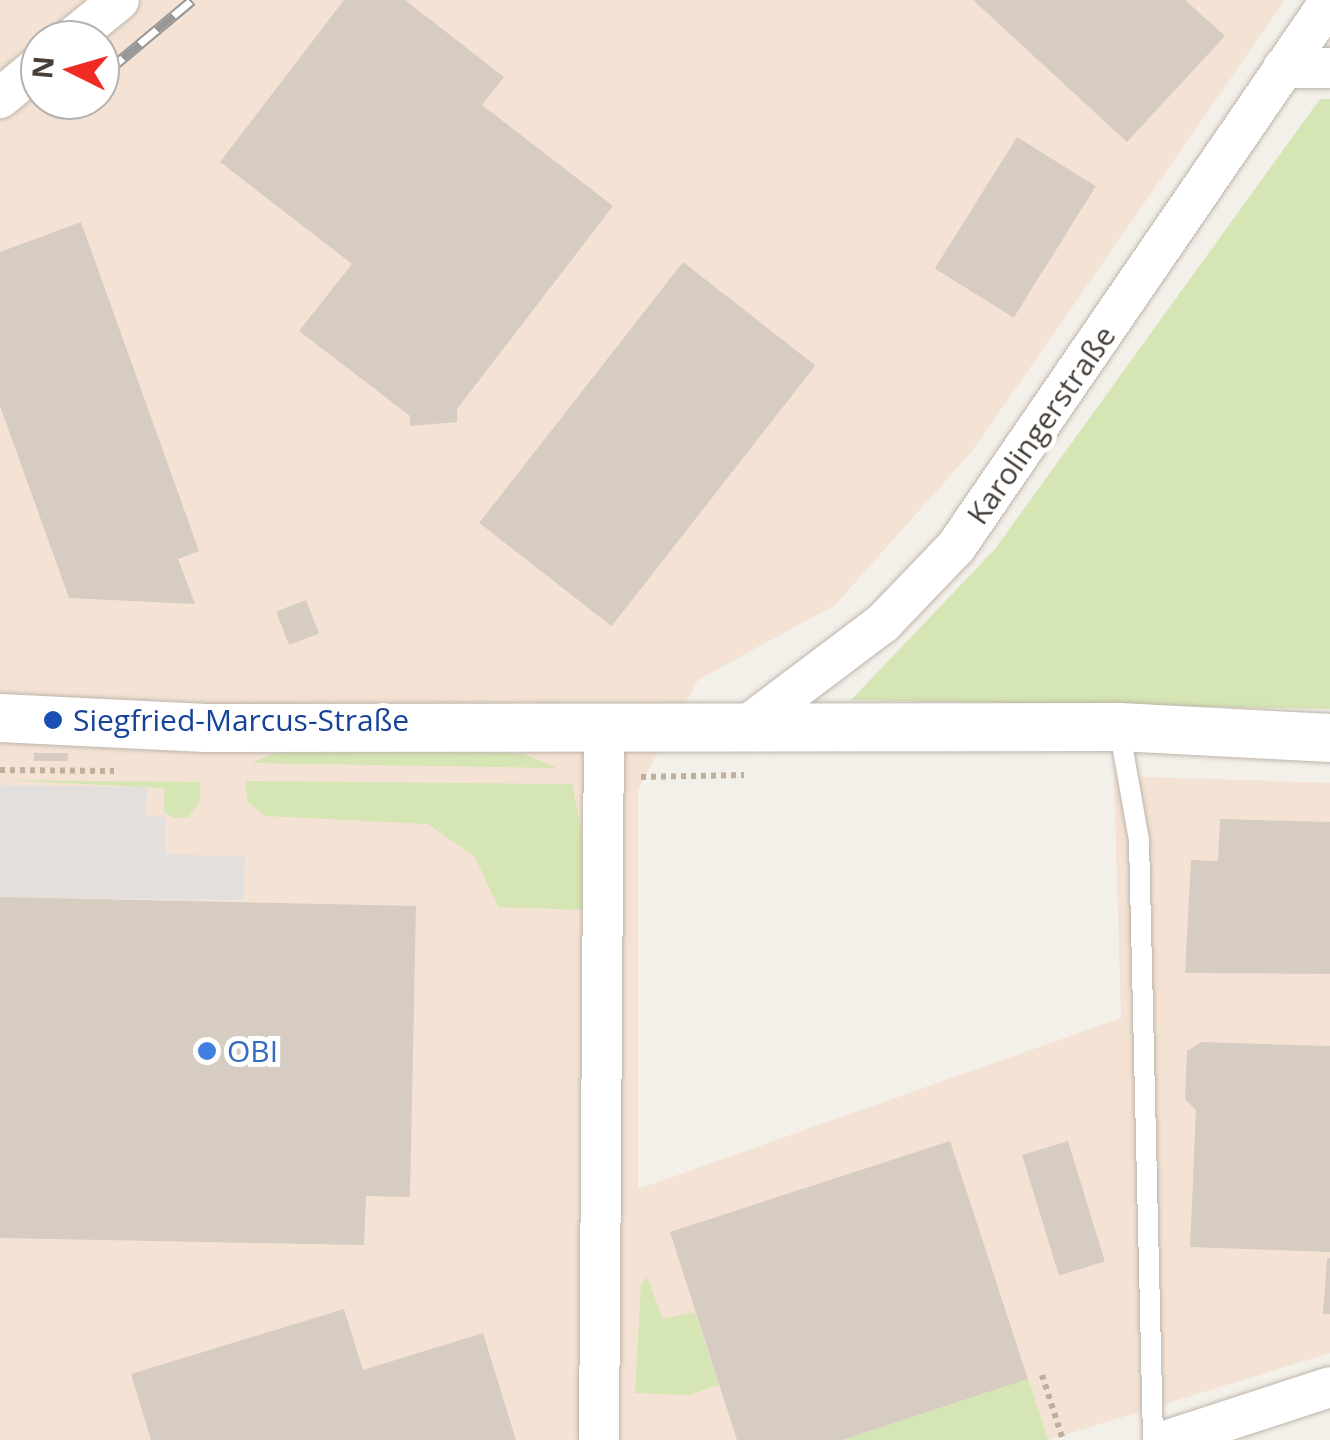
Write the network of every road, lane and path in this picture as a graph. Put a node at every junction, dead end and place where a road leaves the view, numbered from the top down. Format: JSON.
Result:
{"nodes":[{"id":1,"x":119,"y":0,"type":"edge"},
{"id":2,"x":1330,"y":2,"type":"edge"},
{"id":3,"x":94,"y":20,"type":"edge"},
{"id":4,"x":1283,"y":68,"type":"junction"},
{"id":5,"x":1330,"y":68,"type":"edge"},
{"id":6,"x":20,"y":82,"type":"edge"},
{"id":7,"x":0,"y":98,"type":"edge"},
{"id":8,"x":0,"y":718,"type":"edge"},
{"id":9,"x":1119,"y":727,"type":"junction"},
{"id":10,"x":604,"y":730,"type":"junction"},
{"id":11,"x":741,"y":730,"type":"junction"},
{"id":12,"x":1330,"y":738,"type":"edge"},
{"id":13,"x":1042,"y":1375,"type":"dead end"},
{"id":14,"x":1330,"y":1387,"type":"edge"},
{"id":15,"x":599,"y":1440,"type":"edge"},
{"id":16,"x":1063,"y":1440,"type":"edge"},
{"id":17,"x":1153,"y":1440,"type":"edge"},
{"id":18,"x":1168,"y":1440,"type":"edge"}],
"edges":[{"from":1,"to":3,"type":"street"},
{"from":2,"to":4,"type":"street","name":"Karolingerstraße"},
{"from":4,"to":5,"type":"street"},
{"from":4,"to":11,"type":"street","name":"Karolingerstraße"},
{"from":6,"to":7,"type":"street"},
{"from":8,"to":10,"type":"street"},
{"from":9,"to":11,"type":"street"},
{"from":9,"to":12,"type":"street"},
{"from":9,"to":17,"type":"lane"},
{"from":10,"to":11,"type":"street"},
{"from":10,"to":15,"type":"street"},
{"from":13,"to":16,"type":"path"},
{"from":14,"to":18,"type":"street"}]}
